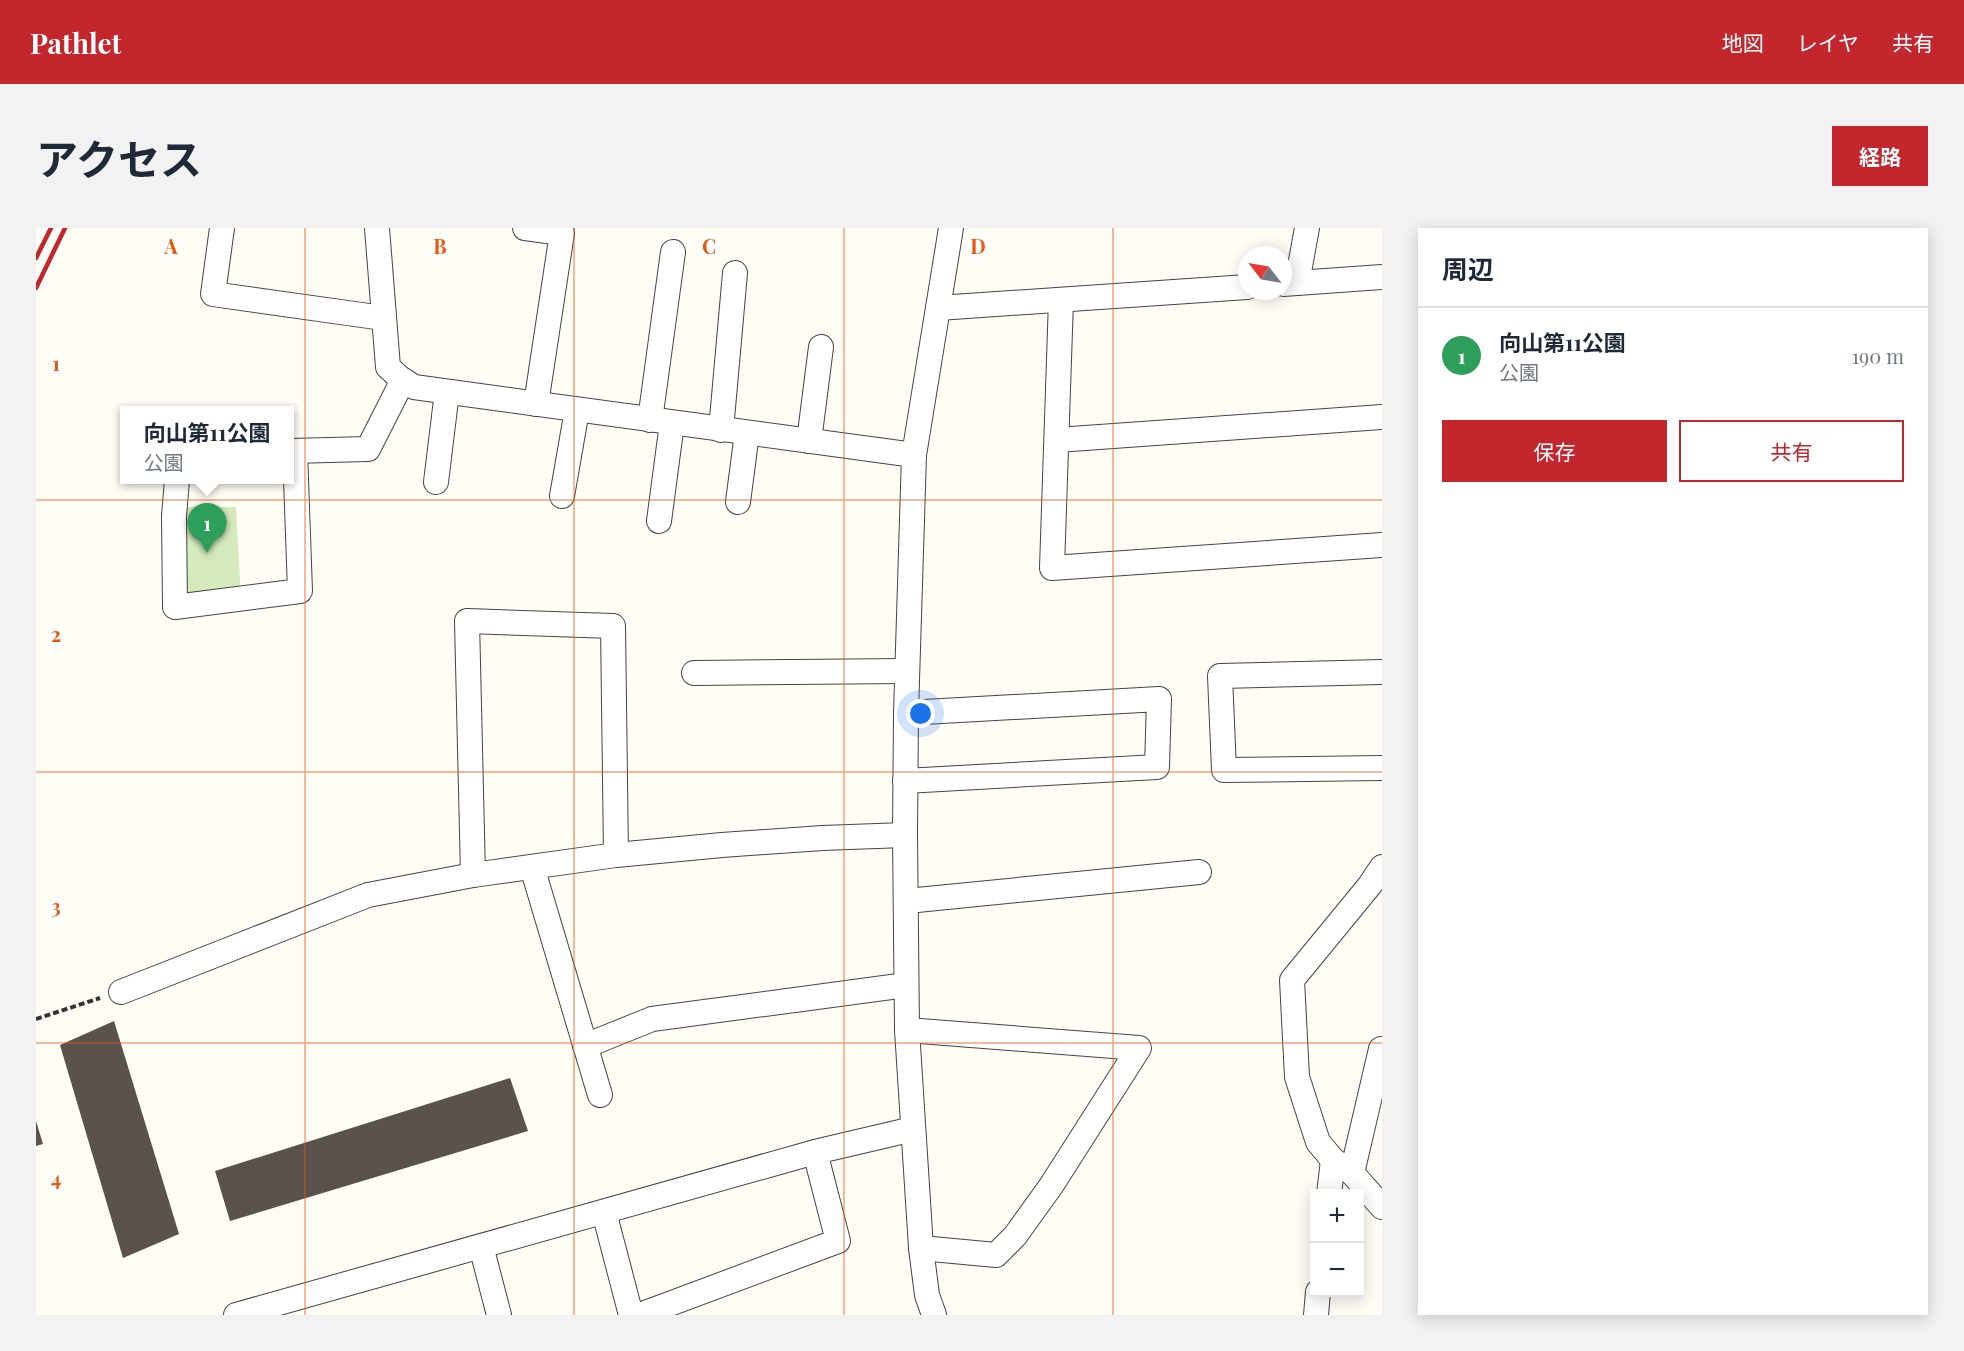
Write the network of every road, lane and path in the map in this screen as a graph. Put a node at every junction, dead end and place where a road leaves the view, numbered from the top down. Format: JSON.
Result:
{"nodes":[{"id":1,"x":222,"y":228,"type":"edge"},
{"id":2,"x":377,"y":228,"type":"edge"},
{"id":3,"x":525,"y":228,"type":"edge"},
{"id":4,"x":951,"y":228,"type":"edge"},
{"id":5,"x":1307,"y":228,"type":"edge"},
{"id":6,"x":673,"y":252,"type":"dead end"},
{"id":7,"x":735,"y":273,"type":"dead end"},
{"id":8,"x":1292,"y":277,"type":"edge"},
{"id":9,"x":1382,"y":277,"type":"edge"},
{"id":10,"x":1292,"y":284,"type":"edge"},
{"id":11,"x":1238,"y":288,"type":"edge"},
{"id":12,"x":1061,"y":300,"type":"junction"},
{"id":13,"x":938,"y":308,"type":"junction"},
{"id":14,"x":383,"y":318,"type":"junction"},
{"id":15,"x":821,"y":347,"type":"dead end"},
{"id":16,"x":403,"y":380,"type":"junction"},
{"id":17,"x":447,"y":392,"type":"junction"},
{"id":18,"x":536,"y":404,"type":"junction"},
{"id":19,"x":577,"y":410,"type":"junction"},
{"id":20,"x":1382,"y":417,"type":"edge"},
{"id":21,"x":661,"y":422,"type":"junction"},
{"id":22,"x":721,"y":430,"type":"junction"},
{"id":23,"x":747,"y":433,"type":"junction"},
{"id":24,"x":1057,"y":440,"type":"junction"},
{"id":25,"x":808,"y":441,"type":"junction"},
{"id":26,"x":294,"y":451,"type":"edge"},
{"id":27,"x":914,"y":455,"type":"junction"},
{"id":28,"x":436,"y":482,"type":"dead end"},
{"id":29,"x":177,"y":484,"type":"edge"},
{"id":30,"x":294,"y":484,"type":"edge"},
{"id":31,"x":562,"y":496,"type":"dead end"},
{"id":32,"x":738,"y":502,"type":"dead end"},
{"id":33,"x":659,"y":520,"type":"dead end"},
{"id":34,"x":1382,"y":545,"type":"edge"},
{"id":35,"x":907,"y":671,"type":"junction"},
{"id":36,"x":1382,"y":672,"type":"edge"},
{"id":37,"x":694,"y":673,"type":"dead end"},
{"id":38,"x":906,"y":713,"type":"junction"},
{"id":39,"x":1382,"y":768,"type":"edge"},
{"id":40,"x":905,"y":781,"type":"junction"},
{"id":41,"x":904,"y":835,"type":"junction"},
{"id":42,"x":616,"y":855,"type":"junction"},
{"id":43,"x":532,"y":867,"type":"junction"},
{"id":44,"x":1382,"y":867,"type":"edge"},
{"id":45,"x":1199,"y":872,"type":"dead end"},
{"id":46,"x":473,"y":875,"type":"junction"},
{"id":47,"x":907,"y":901,"type":"junction"},
{"id":48,"x":906,"y":985,"type":"junction"},
{"id":49,"x":121,"y":992,"type":"joint"},
{"id":50,"x":36,"y":1019,"type":"edge"},
{"id":51,"x":907,"y":1030,"type":"junction"},
{"id":52,"x":585,"y":1046,"type":"junction"},
{"id":53,"x":1382,"y":1048,"type":"edge"},
{"id":54,"x":600,"y":1095,"type":"dead end"},
{"id":55,"x":914,"y":1129,"type":"junction"},
{"id":56,"x":815,"y":1152,"type":"junction"},
{"id":57,"x":1342,"y":1166,"type":"junction"},
{"id":58,"x":1331,"y":1189,"type":"edge"},
{"id":59,"x":1382,"y":1207,"type":"edge"},
{"id":60,"x":604,"y":1212,"type":"junction"},
{"id":61,"x":481,"y":1246,"type":"junction"},
{"id":62,"x":921,"y":1248,"type":"junction"},
{"id":63,"x":1318,"y":1297,"type":"edge"},
{"id":64,"x":236,"y":1315,"type":"edge"},
{"id":65,"x":499,"y":1315,"type":"edge"},
{"id":66,"x":631,"y":1315,"type":"edge"},
{"id":67,"x":640,"y":1315,"type":"edge"},
{"id":68,"x":934,"y":1315,"type":"edge"},
{"id":69,"x":1316,"y":1315,"type":"edge"}],
"edges":[{"from":1,"to":14,"type":"street"},
{"from":2,"to":14,"type":"street"},
{"from":3,"to":18,"type":"street"},
{"from":4,"to":13,"type":"street"},
{"from":5,"to":8,"type":"street"},
{"from":6,"to":21,"type":"street"},
{"from":7,"to":22,"type":"street"},
{"from":9,"to":10,"type":"street"},
{"from":11,"to":12,"type":"street"},
{"from":12,"to":13,"type":"street"},
{"from":12,"to":24,"type":"street"},
{"from":13,"to":27,"type":"street"},
{"from":14,"to":16,"type":"street"},
{"from":15,"to":25,"type":"street"},
{"from":16,"to":17,"type":"street"},
{"from":16,"to":26,"type":"street"},
{"from":17,"to":18,"type":"street"},
{"from":17,"to":28,"type":"street"},
{"from":18,"to":19,"type":"street"},
{"from":19,"to":21,"type":"street"},
{"from":19,"to":31,"type":"street"},
{"from":20,"to":24,"type":"street"},
{"from":21,"to":22,"type":"street"},
{"from":21,"to":33,"type":"street"},
{"from":22,"to":23,"type":"street"},
{"from":23,"to":25,"type":"street"},
{"from":23,"to":32,"type":"street"},
{"from":24,"to":34,"type":"street"},
{"from":25,"to":27,"type":"street"},
{"from":27,"to":35,"type":"street"},
{"from":29,"to":30,"type":"street"},
{"from":35,"to":37,"type":"street"},
{"from":35,"to":38,"type":"street"},
{"from":36,"to":39,"type":"street"},
{"from":38,"to":40,"type":"street"},
{"from":38,"to":40,"type":"street"},
{"from":40,"to":41,"type":"street"},
{"from":41,"to":42,"type":"street"},
{"from":41,"to":47,"type":"street"},
{"from":42,"to":43,"type":"street"},
{"from":42,"to":46,"type":"street"},
{"from":43,"to":46,"type":"street"},
{"from":43,"to":52,"type":"street"},
{"from":44,"to":57,"type":"street"},
{"from":45,"to":47,"type":"street"},
{"from":46,"to":49,"type":"street"},
{"from":47,"to":48,"type":"street"},
{"from":48,"to":51,"type":"street"},
{"from":48,"to":52,"type":"street"},
{"from":49,"to":50,"type":"path"},
{"from":51,"to":55,"type":"street"},
{"from":51,"to":62,"type":"street"},
{"from":52,"to":54,"type":"street"},
{"from":53,"to":57,"type":"street"},
{"from":55,"to":56,"type":"street"},
{"from":55,"to":62,"type":"street"},
{"from":56,"to":60,"type":"street"},
{"from":56,"to":67,"type":"street"},
{"from":57,"to":58,"type":"street"},
{"from":57,"to":59,"type":"street"},
{"from":60,"to":61,"type":"street"},
{"from":60,"to":66,"type":"street"},
{"from":61,"to":64,"type":"street"},
{"from":61,"to":65,"type":"street"},
{"from":62,"to":68,"type":"street"},
{"from":63,"to":69,"type":"street"}]}
